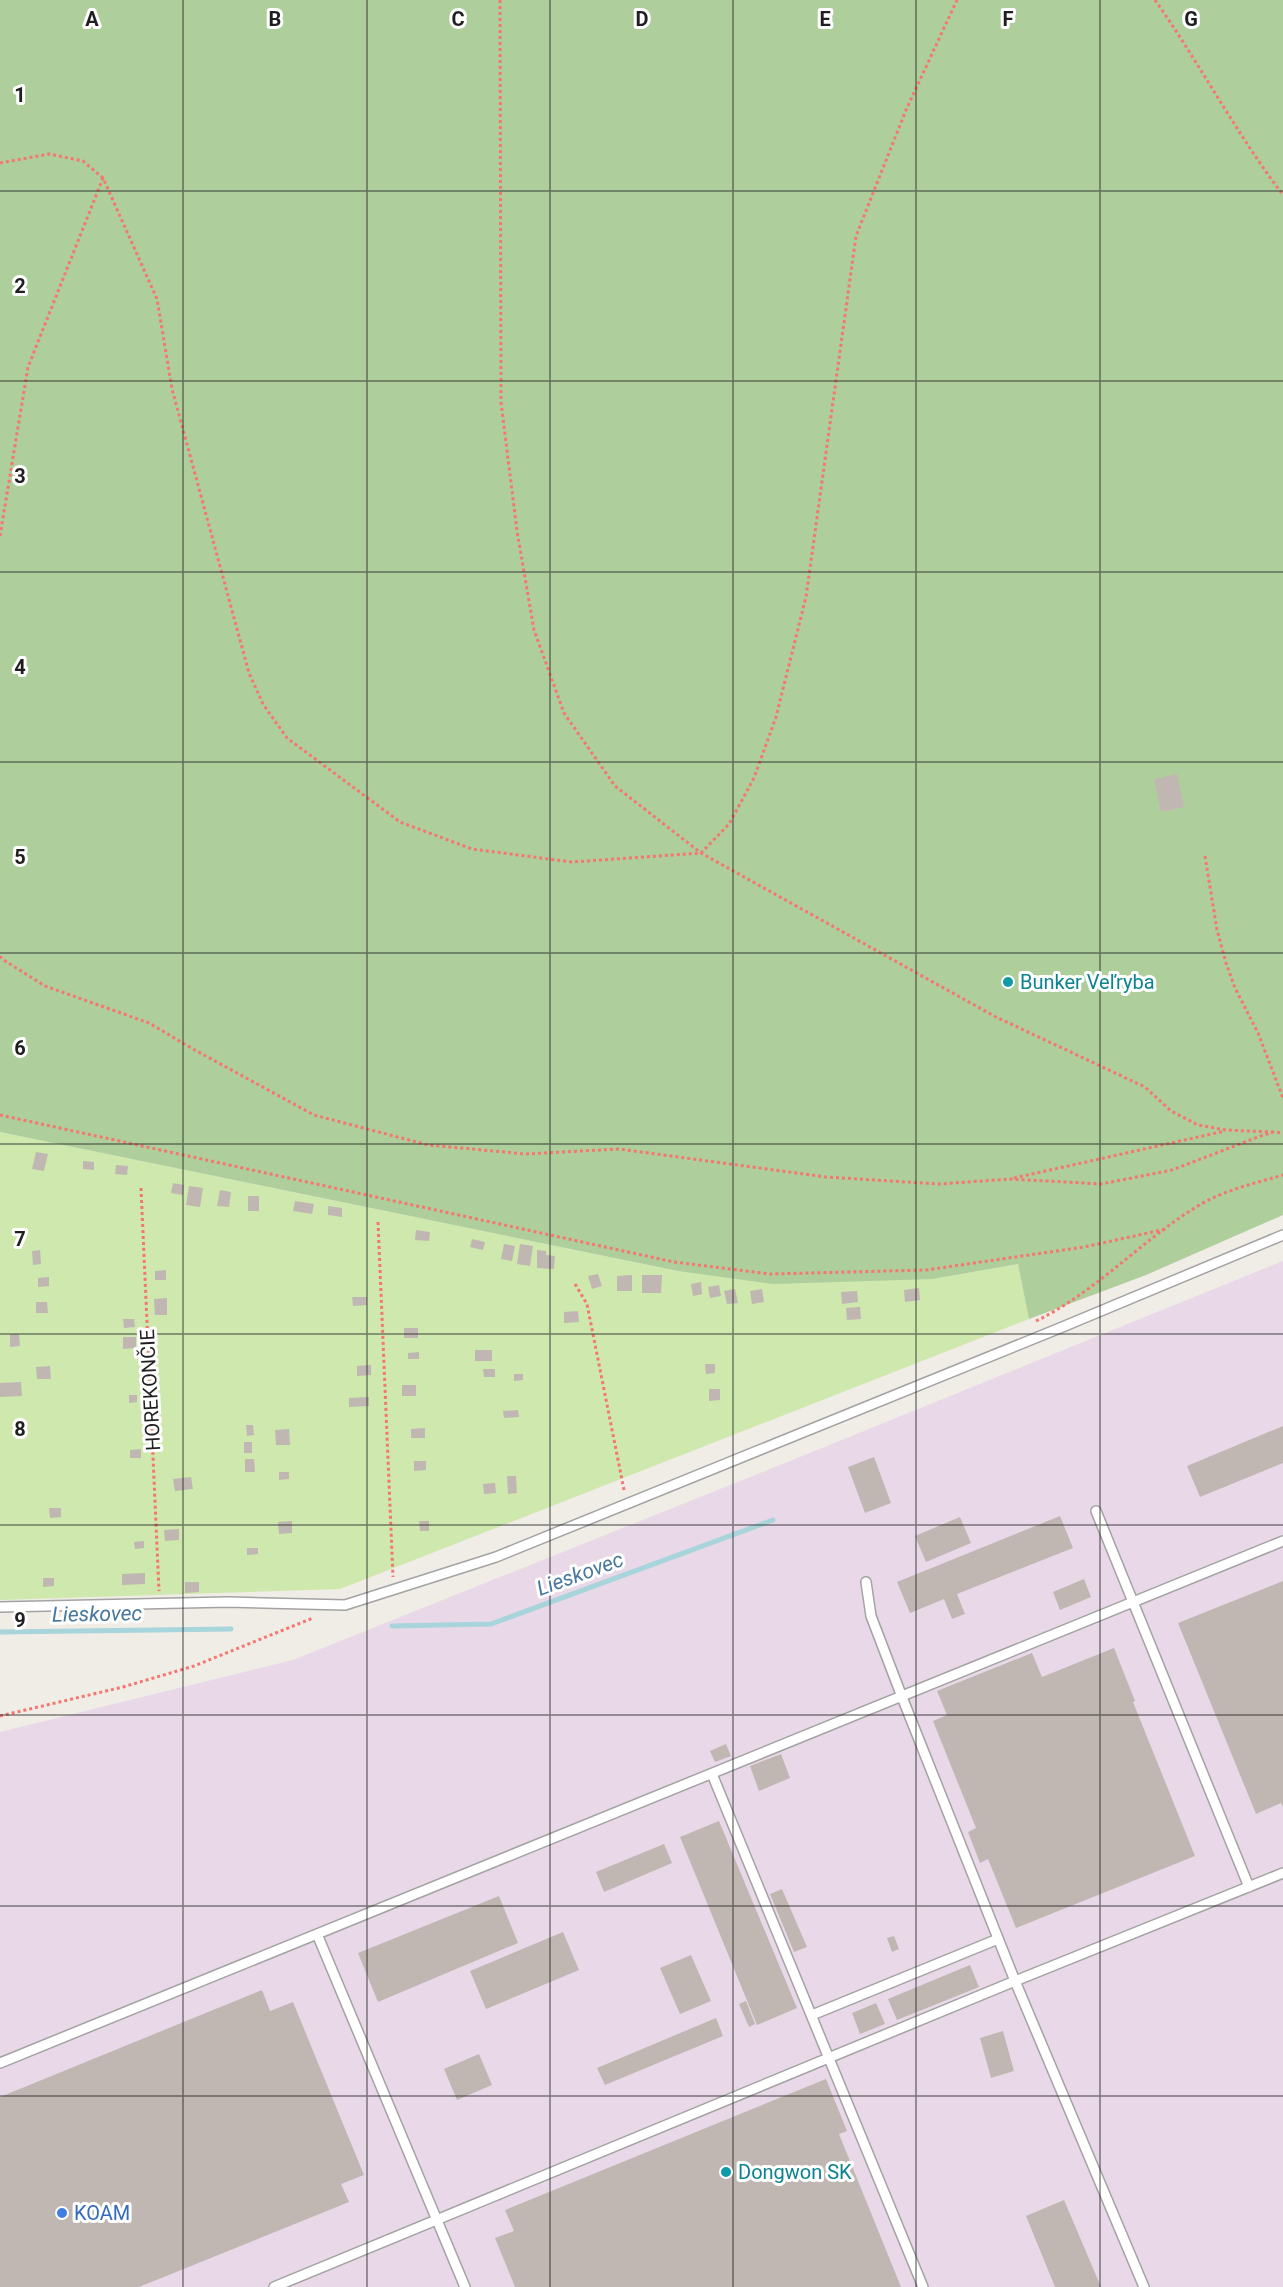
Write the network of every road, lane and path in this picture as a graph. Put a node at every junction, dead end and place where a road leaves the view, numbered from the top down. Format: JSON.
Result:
{"nodes":[{"id":1,"x":500,"y":0,"type":"edge"},
{"id":2,"x":957,"y":0,"type":"edge"},
{"id":3,"x":1155,"y":0,"type":"edge"},
{"id":4,"x":0,"y":163,"type":"edge"},
{"id":5,"x":103,"y":178,"type":"junction"},
{"id":6,"x":1283,"y":195,"type":"edge"},
{"id":7,"x":0,"y":536,"type":"edge"},
{"id":8,"x":701,"y":853,"type":"junction"},
{"id":9,"x":1205,"y":856,"type":"dead end"},
{"id":10,"x":0,"y":956,"type":"edge"},
{"id":11,"x":1283,"y":1098,"type":"edge"},
{"id":12,"x":0,"y":1115,"type":"edge"},
{"id":13,"x":1226,"y":1130,"type":"junction"},
{"id":14,"x":1273,"y":1132,"type":"junction"},
{"id":15,"x":1283,"y":1133,"type":"edge"},
{"id":16,"x":1283,"y":1175,"type":"edge"},
{"id":17,"x":1010,"y":1179,"type":"junction"},
{"id":18,"x":141,"y":1188,"type":"dead end"},
{"id":19,"x":378,"y":1222,"type":"dead end"},
{"id":20,"x":1166,"y":1229,"type":"junction"},
{"id":21,"x":1283,"y":1235,"type":"edge"},
{"id":22,"x":575,"y":1284,"type":"dead end"},
{"id":23,"x":1028,"y":1325,"type":"dead end"},
{"id":24,"x":634,"y":1487,"type":"dead end"},
{"id":25,"x":624,"y":1491,"type":"junction"},
{"id":26,"x":627,"y":1503,"type":"junction"},
{"id":27,"x":1096,"y":1511,"type":"dead end"},
{"id":28,"x":1283,"y":1541,"type":"edge"},
{"id":29,"x":393,"y":1564,"type":"dead end"},
{"id":30,"x":866,"y":1582,"type":"dead end"},
{"id":31,"x":159,"y":1592,"type":"dead end"},
{"id":32,"x":1133,"y":1602,"type":"junction"},
{"id":33,"x":0,"y":1607,"type":"edge"},
{"id":34,"x":315,"y":1617,"type":"dead end"},
{"id":35,"x":902,"y":1697,"type":"junction"},
{"id":36,"x":0,"y":1716,"type":"edge"},
{"id":37,"x":712,"y":1774,"type":"junction"},
{"id":38,"x":1283,"y":1873,"type":"edge"},
{"id":39,"x":1249,"y":1887,"type":"junction"},
{"id":40,"x":318,"y":1934,"type":"junction"},
{"id":41,"x":998,"y":1939,"type":"junction"},
{"id":42,"x":1015,"y":1981,"type":"junction"},
{"id":43,"x":812,"y":2015,"type":"junction"},
{"id":44,"x":829,"y":2058,"type":"junction"},
{"id":45,"x":0,"y":2063,"type":"edge"},
{"id":46,"x":437,"y":2220,"type":"junction"},
{"id":47,"x":274,"y":2287,"type":"edge"},
{"id":48,"x":465,"y":2287,"type":"edge"},
{"id":49,"x":923,"y":2287,"type":"edge"},
{"id":50,"x":1144,"y":2287,"type":"edge"}],
"edges":[{"from":1,"to":8,"type":"path"},
{"from":2,"to":8,"type":"path"},
{"from":3,"to":6,"type":"path"},
{"from":4,"to":5,"type":"path"},
{"from":5,"to":7,"type":"path"},
{"from":5,"to":8,"type":"path"},
{"from":8,"to":13,"type":"path"},
{"from":9,"to":11,"type":"path"},
{"from":10,"to":17,"type":"path"},
{"from":12,"to":20,"type":"path"},
{"from":13,"to":14,"type":"path"},
{"from":13,"to":17,"type":"path"},
{"from":14,"to":15,"type":"path"},
{"from":14,"to":17,"type":"path"},
{"from":16,"to":20,"type":"path"},
{"from":18,"to":31,"type":"path","name":"HOREKONČIE"},
{"from":19,"to":29,"type":"path"},
{"from":20,"to":23,"type":"path"},
{"from":21,"to":26,"type":"lane"},
{"from":22,"to":25,"type":"path"},
{"from":24,"to":25,"type":"path"},
{"from":25,"to":26,"type":"path"},
{"from":26,"to":33,"type":"lane"},
{"from":27,"to":32,"type":"lane"},
{"from":28,"to":32,"type":"lane"},
{"from":30,"to":35,"type":"lane"},
{"from":32,"to":35,"type":"lane"},
{"from":32,"to":39,"type":"lane"},
{"from":34,"to":36,"type":"path"},
{"from":35,"to":37,"type":"lane"},
{"from":35,"to":41,"type":"lane"},
{"from":37,"to":40,"type":"lane"},
{"from":37,"to":43,"type":"lane"},
{"from":38,"to":39,"type":"lane"},
{"from":39,"to":42,"type":"lane"},
{"from":40,"to":45,"type":"lane"},
{"from":40,"to":46,"type":"lane"},
{"from":41,"to":42,"type":"lane"},
{"from":41,"to":43,"type":"lane"},
{"from":42,"to":44,"type":"lane"},
{"from":42,"to":50,"type":"lane"},
{"from":43,"to":44,"type":"lane"},
{"from":44,"to":46,"type":"lane"},
{"from":44,"to":49,"type":"lane"},
{"from":46,"to":47,"type":"lane"},
{"from":46,"to":48,"type":"lane"}]}
